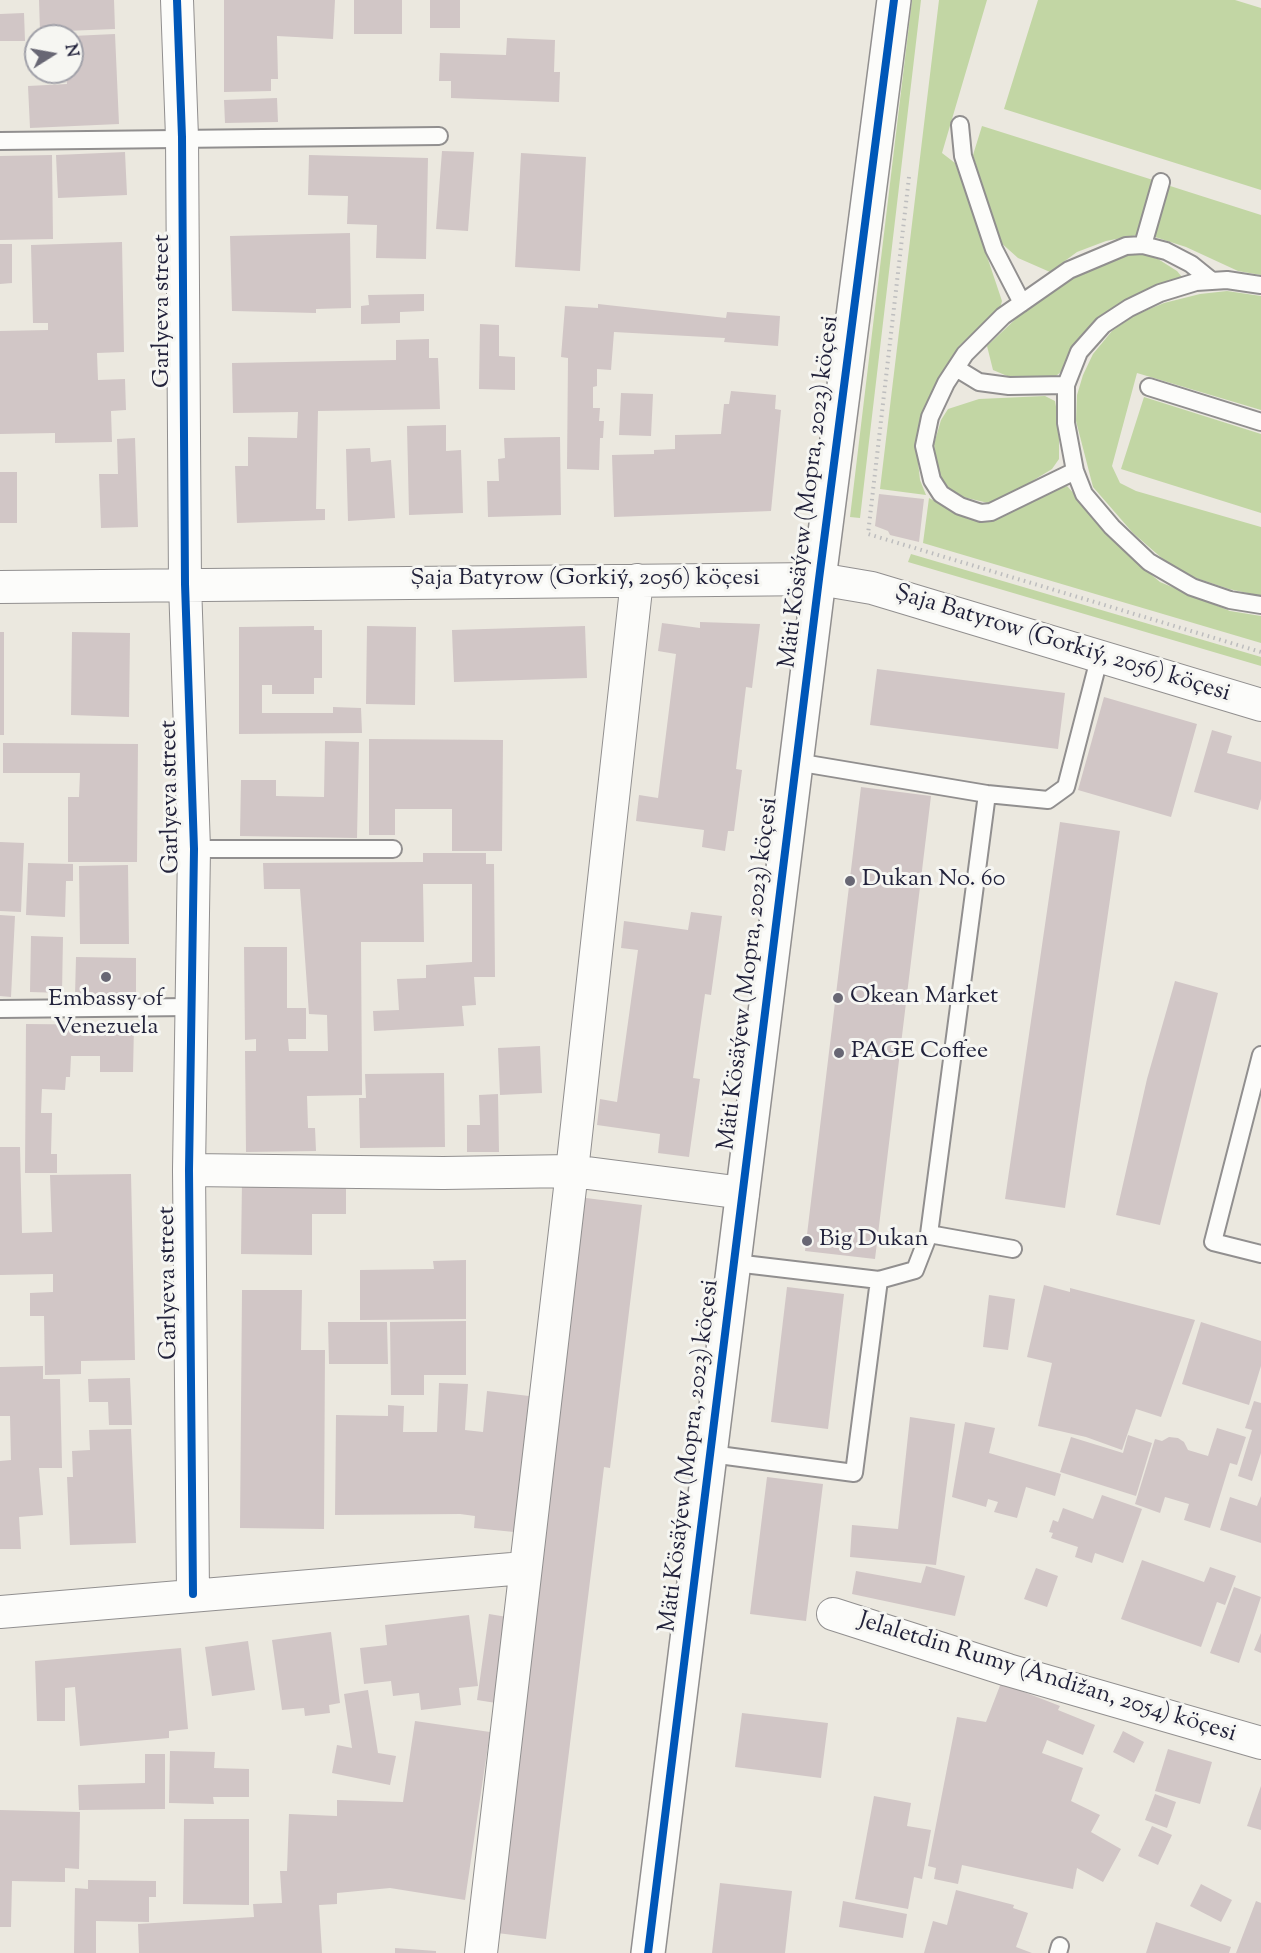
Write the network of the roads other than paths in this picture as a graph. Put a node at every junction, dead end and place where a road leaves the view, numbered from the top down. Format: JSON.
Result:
{"nodes":[{"id":1,"x":177,"y":0,"type":"edge"},
{"id":2,"x":894,"y":0,"type":"edge"},
{"id":3,"x":960,"y":125,"type":"dead end"},
{"id":4,"x":439,"y":136,"type":"dead end"},
{"id":5,"x":182,"y":137,"type":"junction"},
{"id":6,"x":0,"y":141,"type":"edge"},
{"id":7,"x":1161,"y":182,"type":"dead end"},
{"id":8,"x":1143,"y":245,"type":"junction"},
{"id":9,"x":1212,"y":281,"type":"junction"},
{"id":10,"x":1261,"y":285,"type":"edge"},
{"id":11,"x":1022,"y":303,"type":"junction"},
{"id":12,"x":956,"y":368,"type":"junction"},
{"id":13,"x":1066,"y":385,"type":"junction"},
{"id":14,"x":1149,"y":387,"type":"dead end"},
{"id":15,"x":1261,"y":422,"type":"edge"},
{"id":16,"x":1076,"y":471,"type":"junction"},
{"id":17,"x":819,"y":579,"type":"junction"},
{"id":18,"x":637,"y":580,"type":"junction"},
{"id":19,"x":185,"y":584,"type":"junction"},
{"id":20,"x":0,"y":587,"type":"edge"},
{"id":21,"x":1261,"y":605,"type":"edge"},
{"id":22,"x":1100,"y":655,"type":"junction"},
{"id":23,"x":1261,"y":705,"type":"edge"},
{"id":24,"x":796,"y":762,"type":"junction"},
{"id":25,"x":987,"y":794,"type":"junction"},
{"id":26,"x":194,"y":849,"type":"junction"},
{"id":27,"x":393,"y":849,"type":"dead end"},
{"id":28,"x":190,"y":1007,"type":"junction"},
{"id":29,"x":0,"y":1009,"type":"edge"},
{"id":30,"x":1261,"y":1055,"type":"edge"},
{"id":31,"x":189,"y":1170,"type":"junction"},
{"id":32,"x":572,"y":1171,"type":"junction"},
{"id":33,"x":743,"y":1193,"type":"junction"},
{"id":34,"x":929,"y":1234,"type":"junction"},
{"id":35,"x":1013,"y":1249,"type":"dead end"},
{"id":36,"x":1261,"y":1254,"type":"edge"},
{"id":37,"x":735,"y":1263,"type":"junction"},
{"id":38,"x":879,"y":1280,"type":"junction"},
{"id":39,"x":711,"y":1454,"type":"junction"},
{"id":40,"x":524,"y":1568,"type":"junction"},
{"id":41,"x":193,"y":1594,"type":"junction"},
{"id":42,"x":0,"y":1612,"type":"edge"},
{"id":43,"x":833,"y":1614,"type":"dead end"},
{"id":44,"x":1261,"y":1743,"type":"edge"},
{"id":45,"x":660,"y":1866,"type":"junction"},
{"id":46,"x":481,"y":1953,"type":"edge"},
{"id":47,"x":631,"y":1953,"type":"edge"},
{"id":48,"x":648,"y":1953,"type":"edge"}],
"edges":[{"from":1,"to":5,"type":"street","name":"Garlyeva street"},
{"from":2,"to":17,"type":"street","name":"Mäti Kösäýew (Mopra, 2023) köçesi"},
{"from":3,"to":11,"type":"lane"},
{"from":4,"to":5,"type":"lane"},
{"from":5,"to":6,"type":"lane"},
{"from":5,"to":19,"type":"street","name":"Garlyeva street"},
{"from":7,"to":8,"type":"lane"},
{"from":8,"to":9,"type":"lane"},
{"from":8,"to":11,"type":"lane"},
{"from":9,"to":10,"type":"lane"},
{"from":9,"to":13,"type":"lane"},
{"from":11,"to":12,"type":"lane"},
{"from":12,"to":13,"type":"lane"},
{"from":12,"to":16,"type":"lane"},
{"from":13,"to":16,"type":"lane"},
{"from":14,"to":15,"type":"lane"},
{"from":16,"to":21,"type":"lane"},
{"from":17,"to":18,"type":"street","name":"Şaja Batyrow (Gorkiý, 2056) köçesi"},
{"from":17,"to":22,"type":"street","name":"Şaja Batyrow (Gorkiý, 2056) köçesi"},
{"from":17,"to":24,"type":"street","name":"Mäti Kösäýew (Mopra, 2023) köçesi"},
{"from":18,"to":19,"type":"street","name":"Şaja Batyrow (Gorkiý, 2056) köçesi"},
{"from":18,"to":32,"type":"street"},
{"from":19,"to":20,"type":"street","name":"Şaja Batyrow (Gorkiý, 2056) köçesi"},
{"from":19,"to":26,"type":"street","name":"Garlyeva street"},
{"from":22,"to":23,"type":"street","name":"Şaja Batyrow (Gorkiý, 2056) köçesi"},
{"from":22,"to":25,"type":"lane"},
{"from":24,"to":25,"type":"lane"},
{"from":24,"to":33,"type":"street","name":"Mäti Kösäýew (Mopra, 2023) köçesi"},
{"from":25,"to":34,"type":"lane"},
{"from":26,"to":27,"type":"lane"},
{"from":26,"to":28,"type":"street","name":"Garlyeva street"},
{"from":28,"to":29,"type":"lane"},
{"from":28,"to":31,"type":"street","name":"Garlyeva street"},
{"from":30,"to":36,"type":"lane"},
{"from":31,"to":32,"type":"street"},
{"from":31,"to":41,"type":"street","name":"Garlyeva street"},
{"from":32,"to":33,"type":"street"},
{"from":32,"to":40,"type":"street"},
{"from":33,"to":37,"type":"street","name":"Mäti Kösäýew (Mopra, 2023) köçesi"},
{"from":34,"to":35,"type":"lane"},
{"from":34,"to":38,"type":"lane"},
{"from":37,"to":38,"type":"lane"},
{"from":37,"to":39,"type":"street","name":"Mäti Kösäýew (Mopra, 2023) köçesi"},
{"from":38,"to":39,"type":"lane"},
{"from":39,"to":45,"type":"street","name":"Mäti Kösäýew (Mopra, 2023) köçesi"},
{"from":40,"to":41,"type":"street"},
{"from":40,"to":46,"type":"street"},
{"from":41,"to":42,"type":"street"},
{"from":43,"to":44,"type":"street","name":"Jelaletdin Rumy (Andižan, 2054) köçesi"},
{"from":45,"to":47,"type":"street"},
{"from":45,"to":48,"type":"street","name":"Mäti Kösäýew (Mopra, 2023) köçesi"}]}
